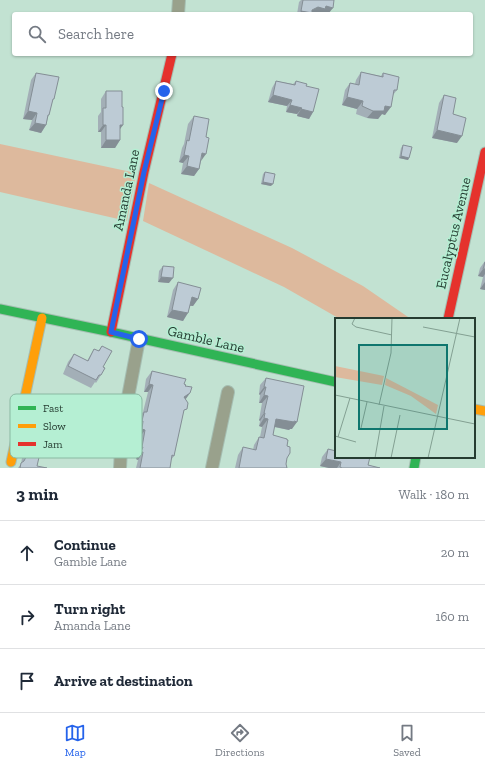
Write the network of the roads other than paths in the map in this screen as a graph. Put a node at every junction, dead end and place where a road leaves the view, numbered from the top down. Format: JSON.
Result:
{"nodes":[{"id":1,"x":179,"y":0,"type":"edge"},
{"id":2,"x":178,"y":12,"type":"edge"},
{"id":3,"x":172,"y":56,"type":"edge"},
{"id":4,"x":485,"y":152,"type":"edge"},
{"id":5,"x":0,"y":309,"type":"edge"},
{"id":6,"x":42,"y":318,"type":"junction"},
{"id":7,"x":448,"y":318,"type":"edge"},
{"id":8,"x":111,"y":332,"type":"junction"},
{"id":9,"x":139,"y":339,"type":"junction"},
{"id":10,"x":335,"y":382,"type":"edge"},
{"id":11,"x":228,"y":392,"type":"dead end"},
{"id":12,"x":26,"y":394,"type":"edge"},
{"id":13,"x":129,"y":394,"type":"edge"},
{"id":14,"x":475,"y":409,"type":"edge"},
{"id":15,"x":485,"y":411,"type":"edge"},
{"id":16,"x":12,"y":458,"type":"edge"},
{"id":17,"x":121,"y":458,"type":"edge"},
{"id":18,"x":416,"y":458,"type":"edge"},
{"id":19,"x":11,"y":462,"type":"dead end"},
{"id":20,"x":120,"y":468,"type":"edge"},
{"id":21,"x":212,"y":468,"type":"edge"},
{"id":22,"x":414,"y":468,"type":"edge"}],
"edges":[{"from":1,"to":2,"type":"street"},
{"from":3,"to":8,"type":"street","name":"Amanda Lane"},
{"from":4,"to":7,"type":"street","name":"Eucalyptus Avenue"},
{"from":5,"to":6,"type":"street","name":"Gamble Lane"},
{"from":6,"to":8,"type":"street","name":"Gamble Lane"},
{"from":6,"to":12,"type":"street"},
{"from":8,"to":9,"type":"street","name":"Gamble Lane"},
{"from":9,"to":10,"type":"street","name":"Gamble Lane"},
{"from":9,"to":13,"type":"street"},
{"from":11,"to":21,"type":"street"},
{"from":14,"to":15,"type":"street"},
{"from":16,"to":19,"type":"street"},
{"from":17,"to":20,"type":"street"},
{"from":18,"to":22,"type":"street"}]}
